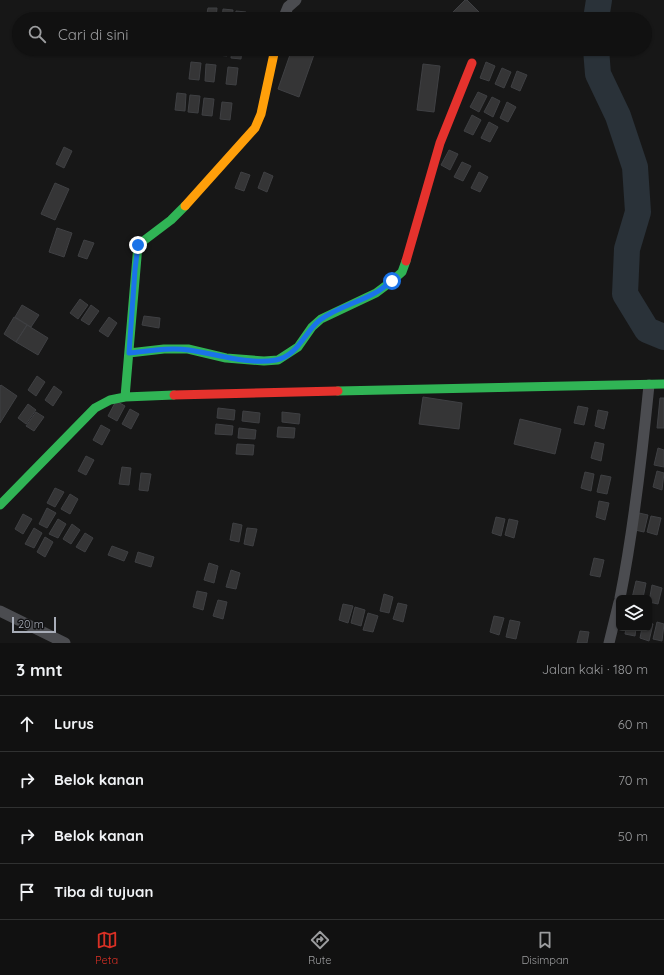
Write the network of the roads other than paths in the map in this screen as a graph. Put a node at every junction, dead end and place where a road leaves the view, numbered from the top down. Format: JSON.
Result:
{"nodes":[{"id":1,"x":296,"y":0,"type":"edge"},
{"id":2,"x":286,"y":12,"type":"edge"},
{"id":3,"x":273,"y":56,"type":"edge"},
{"id":4,"x":472,"y":63,"type":"dead end"},
{"id":5,"x":129,"y":353,"type":"junction"},
{"id":6,"x":664,"y":384,"type":"edge"},
{"id":7,"x":650,"y":385,"type":"junction"},
{"id":8,"x":125,"y":397,"type":"junction"},
{"id":9,"x":0,"y":505,"type":"edge"},
{"id":10,"x":621,"y":595,"type":"edge"},
{"id":11,"x":0,"y":611,"type":"edge"},
{"id":12,"x":616,"y":616,"type":"edge"},
{"id":13,"x":65,"y":643,"type":"edge"},
{"id":14,"x":610,"y":643,"type":"edge"}],
"edges":[{"from":1,"to":2,"type":"street"},
{"from":3,"to":5,"type":"street"},
{"from":4,"to":5,"type":"street"},
{"from":5,"to":8,"type":"street"},
{"from":6,"to":7,"type":"street"},
{"from":7,"to":8,"type":"street"},
{"from":7,"to":10,"type":"street"},
{"from":8,"to":9,"type":"street"},
{"from":11,"to":13,"type":"street"},
{"from":12,"to":14,"type":"street"}]}
